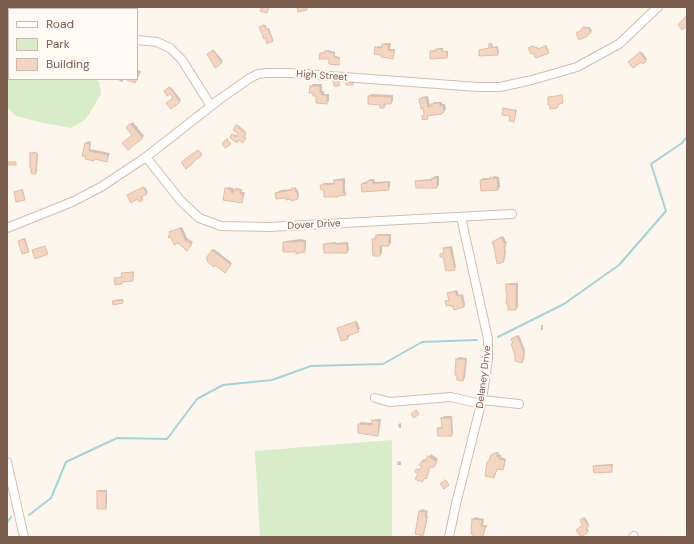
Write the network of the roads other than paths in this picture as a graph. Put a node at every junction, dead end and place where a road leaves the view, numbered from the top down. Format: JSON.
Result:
{"nodes":[{"id":1,"x":658,"y":7,"type":"edge"},
{"id":2,"x":138,"y":40,"type":"edge"},
{"id":3,"x":211,"y":106,"type":"junction"},
{"id":4,"x":146,"y":157,"type":"junction"},
{"id":5,"x":512,"y":214,"type":"dead end"},
{"id":6,"x":461,"y":217,"type":"junction"},
{"id":7,"x":7,"y":228,"type":"edge"},
{"id":8,"x":376,"y":398,"type":"dead end"},
{"id":9,"x":482,"y":402,"type":"junction"},
{"id":10,"x":518,"y":404,"type":"dead end"},
{"id":11,"x":7,"y":464,"type":"edge"},
{"id":12,"x":24,"y":537,"type":"edge"},
{"id":13,"x":449,"y":537,"type":"edge"}],
"edges":[{"from":1,"to":3,"type":"street","name":"High Street"},
{"from":2,"to":3,"type":"street"},
{"from":3,"to":4,"type":"street","name":"High Street"},
{"from":4,"to":6,"type":"street","name":"Dover Drive"},
{"from":4,"to":7,"type":"street","name":"High Street"},
{"from":5,"to":6,"type":"street","name":"Dover Drive"},
{"from":6,"to":9,"type":"street","name":"Delaney Drive"},
{"from":8,"to":9,"type":"street"},
{"from":9,"to":10,"type":"street"},
{"from":9,"to":13,"type":"street","name":"Delaney Drive"},
{"from":11,"to":12,"type":"street"}]}
